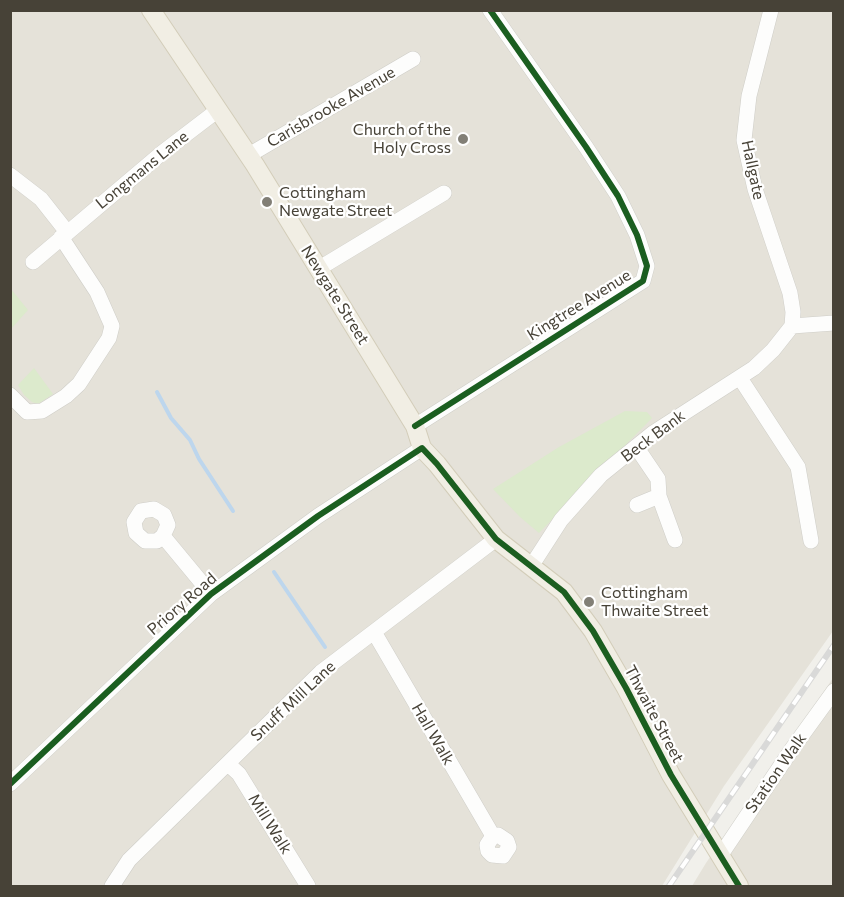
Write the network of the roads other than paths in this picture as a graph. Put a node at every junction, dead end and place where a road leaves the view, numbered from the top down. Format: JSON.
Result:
{"nodes":[{"id":1,"x":151,"y":10,"type":"edge"},
{"id":2,"x":490,"y":10,"type":"edge"},
{"id":3,"x":769,"y":11,"type":"edge"},
{"id":4,"x":412,"y":58,"type":"dead end"},
{"id":5,"x":218,"y":110,"type":"junction"},
{"id":6,"x":249,"y":155,"type":"junction"},
{"id":7,"x":10,"y":175,"type":"edge"},
{"id":8,"x":444,"y":193,"type":"dead end"},
{"id":9,"x":64,"y":235,"type":"junction"},
{"id":10,"x":33,"y":262,"type":"dead end"},
{"id":11,"x":318,"y":269,"type":"junction"},
{"id":12,"x":834,"y":323,"type":"edge"},
{"id":13,"x":792,"y":326,"type":"junction"},
{"id":14,"x":740,"y":378,"type":"junction"},
{"id":15,"x":10,"y":395,"type":"edge"},
{"id":16,"x":416,"y":426,"type":"junction"},
{"id":17,"x":422,"y":448,"type":"junction"},
{"id":18,"x":637,"y":448,"type":"junction"},
{"id":19,"x":659,"y":496,"type":"junction"},
{"id":20,"x":637,"y":505,"type":"dead end"},
{"id":21,"x":163,"y":536,"type":"dead end"},
{"id":22,"x":496,"y":539,"type":"junction"},
{"id":23,"x":675,"y":540,"type":"dead end"},
{"id":24,"x":811,"y":541,"type":"dead end"},
{"id":25,"x":532,"y":565,"type":"junction"},
{"id":26,"x":211,"y":594,"type":"junction"},
{"id":27,"x":374,"y":632,"type":"junction"},
{"id":28,"x":834,"y":692,"type":"edge"},
{"id":29,"x":228,"y":764,"type":"junction"},
{"id":30,"x":10,"y":784,"type":"edge"},
{"id":31,"x":493,"y":836,"type":"dead end"},
{"id":32,"x":720,"y":856,"type":"junction"},
{"id":33,"x":112,"y":886,"type":"edge"},
{"id":34,"x":308,"y":886,"type":"edge"},
{"id":35,"x":738,"y":886,"type":"edge"}],
"edges":[{"from":1,"to":5,"type":"main road","name":"Newgate Street"},
{"from":2,"to":16,"type":"street","name":"Kingtree Avenue"},
{"from":3,"to":13,"type":"street","name":"Hallgate"},
{"from":4,"to":6,"type":"street","name":"Carisbrooke Avenue"},
{"from":5,"to":6,"type":"main road","name":"Newgate Street"},
{"from":5,"to":9,"type":"street","name":"Longmans Lane"},
{"from":6,"to":11,"type":"main road","name":"Newgate Street"},
{"from":7,"to":9,"type":"street"},
{"from":8,"to":11,"type":"street"},
{"from":9,"to":10,"type":"street","name":"Longmans Lane"},
{"from":9,"to":15,"type":"street"},
{"from":11,"to":16,"type":"main road","name":"Newgate Street"},
{"from":12,"to":13,"type":"street"},
{"from":13,"to":14,"type":"street","name":"Beck Bank"},
{"from":14,"to":18,"type":"street","name":"Beck Bank"},
{"from":14,"to":24,"type":"street"},
{"from":16,"to":17,"type":"main road","name":"Newgate Street"},
{"from":17,"to":22,"type":"main road","name":"Newgate Street"},
{"from":17,"to":26,"type":"street","name":"Priory Road"},
{"from":18,"to":19,"type":"street"},
{"from":18,"to":25,"type":"street","name":"Beck Bank"},
{"from":19,"to":20,"type":"street"},
{"from":19,"to":23,"type":"street"},
{"from":21,"to":26,"type":"street"},
{"from":22,"to":25,"type":"main road","name":"Newgate Street"},
{"from":22,"to":27,"type":"street","name":"Snuff Mill Lane"},
{"from":25,"to":32,"type":"main road","name":"Thwaite Street"},
{"from":26,"to":30,"type":"street","name":"Priory Road"},
{"from":27,"to":29,"type":"street","name":"Snuff Mill Lane"},
{"from":27,"to":31,"type":"street","name":"Hall Walk"},
{"from":28,"to":32,"type":"street","name":"Station Walk"},
{"from":29,"to":33,"type":"street","name":"Snuff Mill Lane"},
{"from":29,"to":34,"type":"street","name":"Mill Walk"},
{"from":32,"to":35,"type":"main road","name":"Thwaite Street"}]}
